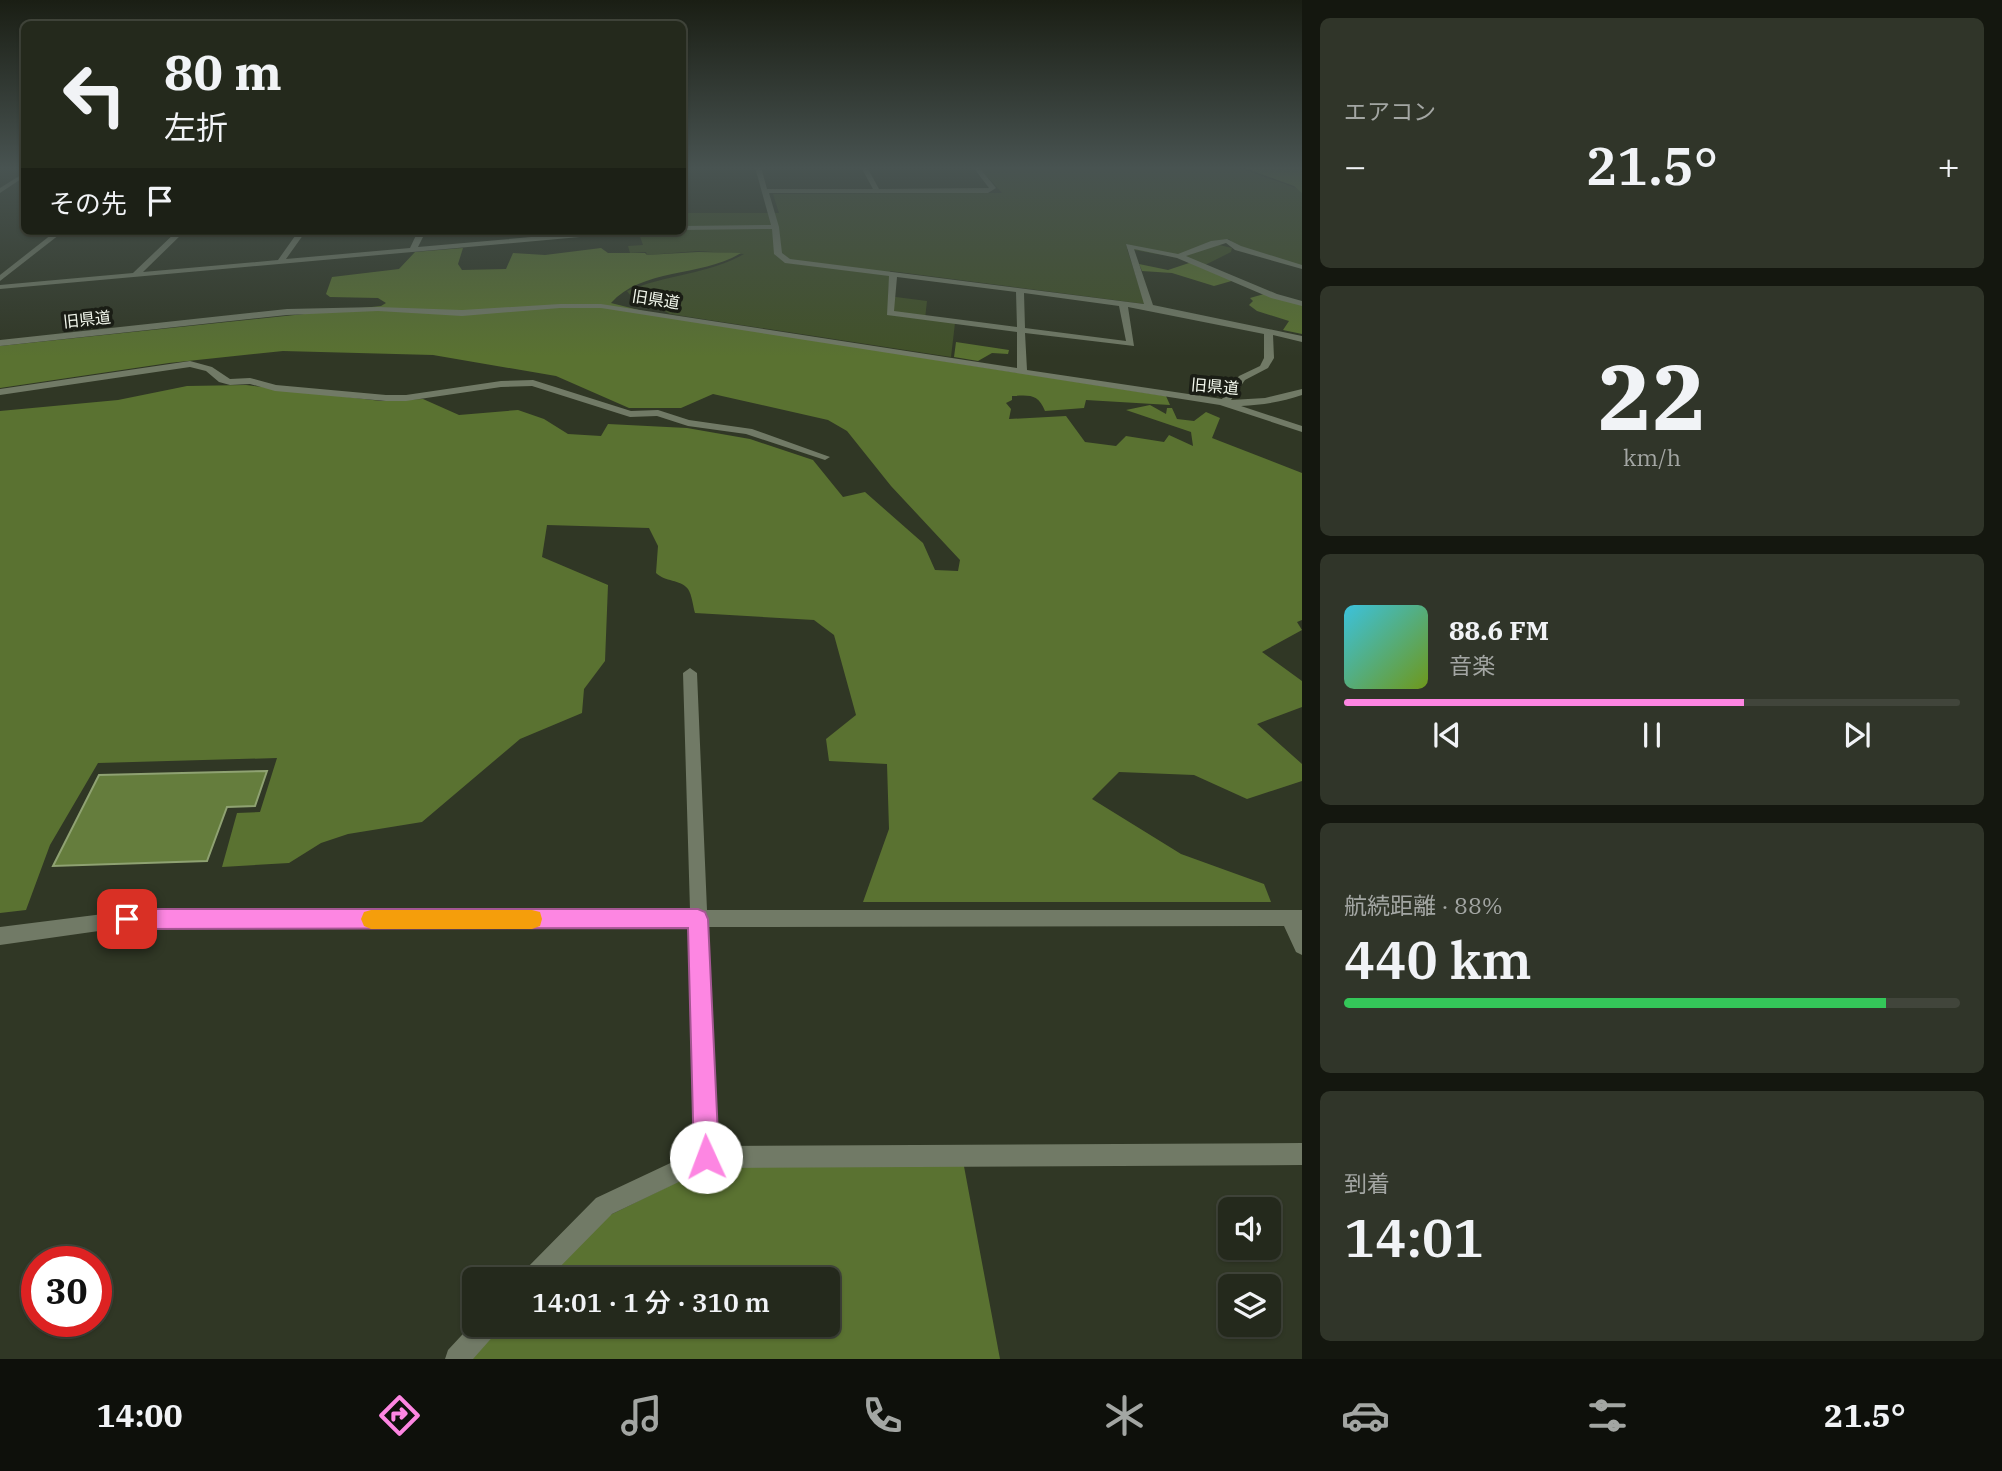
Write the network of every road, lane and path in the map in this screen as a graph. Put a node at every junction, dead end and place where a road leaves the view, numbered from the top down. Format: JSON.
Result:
{"nodes":[{"id":1,"x":775,"y":230,"type":"edge"},
{"id":2,"x":55,"y":235,"type":"edge"},
{"id":3,"x":177,"y":235,"type":"edge"},
{"id":4,"x":299,"y":235,"type":"edge"},
{"id":5,"x":420,"y":235,"type":"edge"},
{"id":6,"x":541,"y":235,"type":"edge"},
{"id":7,"x":413,"y":250,"type":"junction"},
{"id":8,"x":1179,"y":257,"type":"junction"},
{"id":9,"x":280,"y":262,"type":"junction"},
{"id":10,"x":1302,"y":267,"type":"edge"},
{"id":11,"x":135,"y":275,"type":"junction"},
{"id":12,"x":893,"y":275,"type":"junction"},
{"id":13,"x":0,"y":279,"type":"edge"},
{"id":14,"x":0,"y":287,"type":"edge"},
{"id":15,"x":1020,"y":291,"type":"junction"},
{"id":16,"x":1123,"y":304,"type":"junction"},
{"id":17,"x":1302,"y":304,"type":"edge"},
{"id":18,"x":1149,"y":307,"type":"junction"},
{"id":19,"x":1020,"y":330,"type":"junction"},
{"id":20,"x":1269,"y":331,"type":"junction"},
{"id":21,"x":1302,"y":339,"type":"edge"},
{"id":22,"x":0,"y":343,"type":"edge"},
{"id":23,"x":1022,"y":371,"type":"junction"},
{"id":24,"x":1302,"y":392,"type":"edge"},
{"id":25,"x":0,"y":393,"type":"edge"},
{"id":26,"x":1224,"y":403,"type":"junction"},
{"id":27,"x":1302,"y":429,"type":"edge"},
{"id":28,"x":825,"y":457,"type":"dead end"},
{"id":29,"x":690,"y":673,"type":"dead end"},
{"id":30,"x":1295,"y":918,"type":"edge"},
{"id":31,"x":698,"y":919,"type":"junction"},
{"id":32,"x":0,"y":936,"type":"edge"},
{"id":33,"x":1302,"y":946,"type":"edge"},
{"id":34,"x":1302,"y":1154,"type":"edge"},
{"id":35,"x":706,"y":1157,"type":"junction"},
{"id":36,"x":544,"y":1267,"type":"edge"},
{"id":37,"x":477,"y":1337,"type":"edge"},
{"id":38,"x":457,"y":1359,"type":"edge"}],
"edges":[{"from":1,"to":12,"type":"street"},
{"from":2,"to":13,"type":"street"},
{"from":3,"to":11,"type":"street"},
{"from":4,"to":9,"type":"street"},
{"from":5,"to":7,"type":"street"},
{"from":6,"to":7,"type":"street"},
{"from":7,"to":9,"type":"street"},
{"from":8,"to":10,"type":"street"},
{"from":8,"to":17,"type":"street"},
{"from":8,"to":18,"type":"street"},
{"from":9,"to":11,"type":"street"},
{"from":11,"to":14,"type":"street"},
{"from":12,"to":15,"type":"street"},
{"from":12,"to":19,"type":"street"},
{"from":15,"to":16,"type":"street"},
{"from":15,"to":19,"type":"street"},
{"from":16,"to":18,"type":"street"},
{"from":16,"to":19,"type":"street"},
{"from":18,"to":20,"type":"street"},
{"from":19,"to":23,"type":"street"},
{"from":20,"to":21,"type":"street"},
{"from":20,"to":26,"type":"street"},
{"from":22,"to":23,"type":"street","name":"旧県道"},
{"from":23,"to":26,"type":"street","name":"旧県道"},
{"from":24,"to":26,"type":"street","name":"旧県道"},
{"from":25,"to":28,"type":"street"},
{"from":26,"to":27,"type":"street"},
{"from":29,"to":31,"type":"street"},
{"from":30,"to":31,"type":"street"},
{"from":30,"to":33,"type":"street"},
{"from":31,"to":32,"type":"street"},
{"from":31,"to":35,"type":"street"},
{"from":34,"to":35,"type":"street"},
{"from":35,"to":36,"type":"street"},
{"from":37,"to":38,"type":"street"}]}
